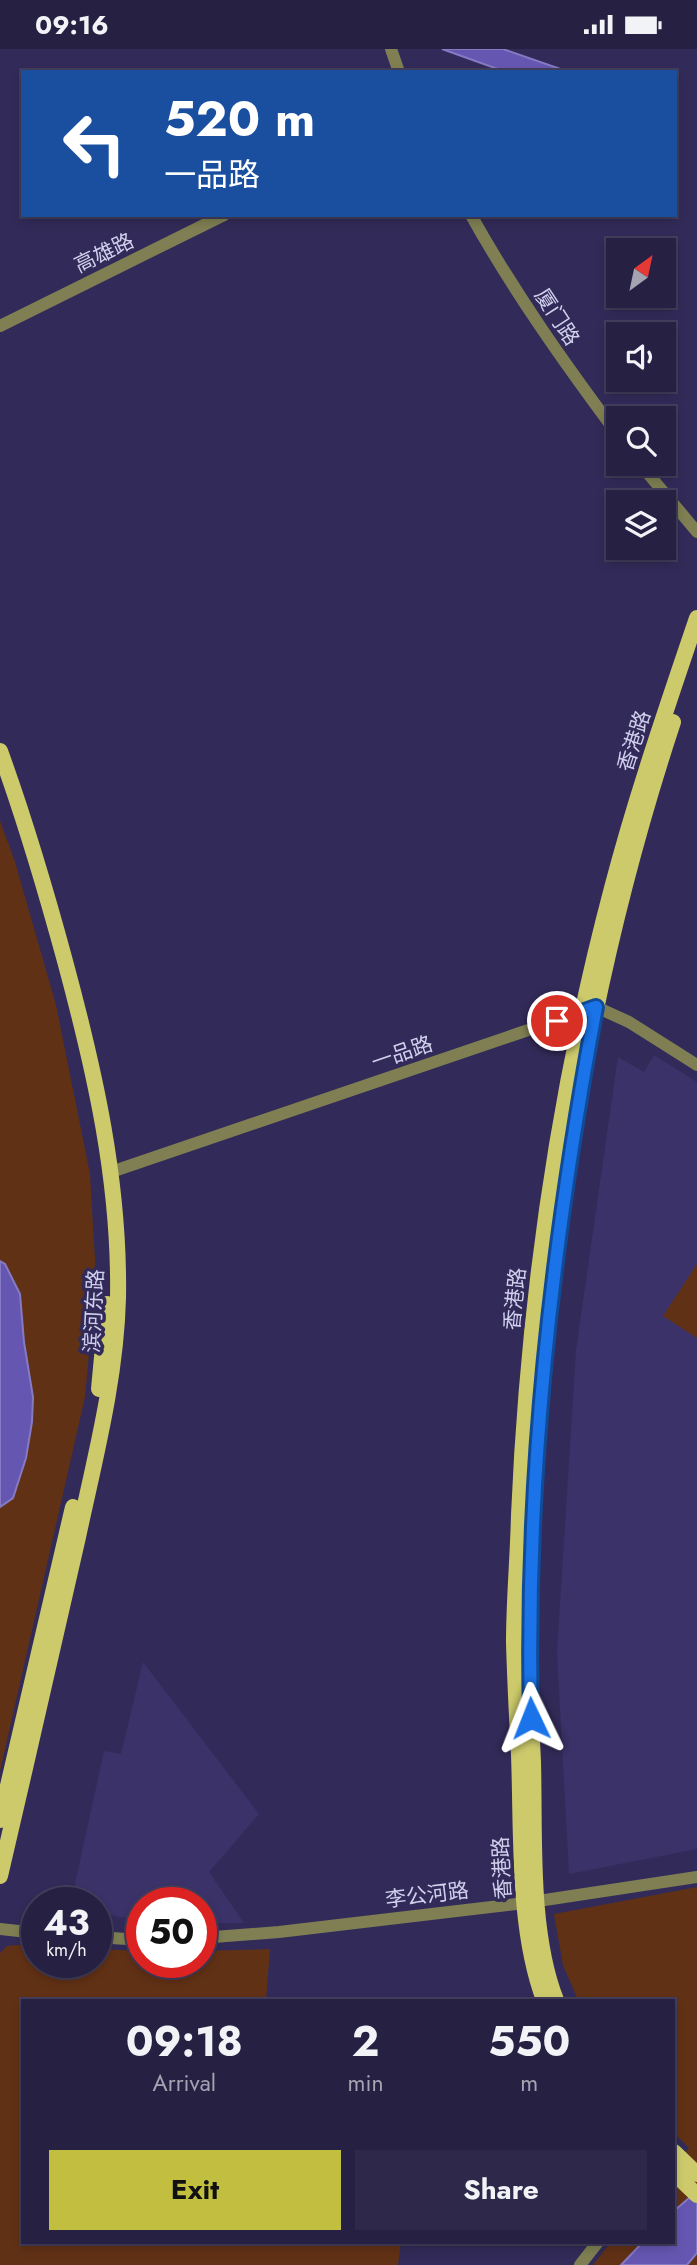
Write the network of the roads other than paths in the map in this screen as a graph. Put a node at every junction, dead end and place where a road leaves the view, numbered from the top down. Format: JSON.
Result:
{"nodes":[{"id":1,"x":391,"y":49,"type":"edge"},
{"id":2,"x":398,"y":70,"type":"edge"},
{"id":3,"x":220,"y":217,"type":"edge"},
{"id":4,"x":472,"y":217,"type":"edge"},
{"id":5,"x":0,"y":326,"type":"edge"},
{"id":6,"x":606,"y":419,"type":"edge"},
{"id":7,"x":650,"y":476,"type":"edge"},
{"id":8,"x":697,"y":532,"type":"edge"},
{"id":9,"x":697,"y":618,"type":"edge"},
{"id":10,"x":697,"y":650,"type":"edge"},
{"id":11,"x":0,"y":751,"type":"edge"},
{"id":12,"x":0,"y":779,"type":"edge"},
{"id":13,"x":590,"y":1010,"type":"junction"},
{"id":14,"x":697,"y":1065,"type":"edge"},
{"id":15,"x":111,"y":1173,"type":"junction"},
{"id":16,"x":0,"y":1820,"type":"edge"},
{"id":17,"x":0,"y":1875,"type":"edge"},
{"id":18,"x":697,"y":1877,"type":"edge"},
{"id":19,"x":531,"y":1902,"type":"junction"},
{"id":20,"x":0,"y":1929,"type":"edge"},
{"id":21,"x":21,"y":1931,"type":"edge"},
{"id":22,"x":217,"y":1937,"type":"edge"},
{"id":23,"x":544,"y":1999,"type":"edge"},
{"id":24,"x":556,"y":1999,"type":"edge"},
{"id":25,"x":677,"y":2154,"type":"edge"},
{"id":26,"x":675,"y":2174,"type":"edge"},
{"id":27,"x":697,"y":2174,"type":"edge"},
{"id":28,"x":697,"y":2195,"type":"edge"},
{"id":29,"x":596,"y":2244,"type":"edge"},
{"id":30,"x":580,"y":2265,"type":"edge"}],
"edges":[{"from":1,"to":2,"type":"street"},
{"from":3,"to":5,"type":"street","name":"高雄路"},
{"from":4,"to":6,"type":"street","name":"厦门路"},
{"from":7,"to":8,"type":"street"},
{"from":9,"to":13,"type":"main road","name":"香港路"},
{"from":10,"to":13,"type":"main road","name":"香港路"},
{"from":11,"to":15,"type":"main road","name":"滨河东路"},
{"from":12,"to":16,"type":"main road","name":"滨河东路"},
{"from":13,"to":14,"type":"street"},
{"from":13,"to":15,"type":"street","name":"一品路"},
{"from":13,"to":19,"type":"main road","name":"香港路"},
{"from":15,"to":17,"type":"main road","name":"滨河东路"},
{"from":18,"to":19,"type":"street","name":"李公河路"},
{"from":19,"to":22,"type":"street","name":"李公河路"},
{"from":19,"to":23,"type":"main road","name":"香港路"},
{"from":19,"to":24,"type":"main road","name":"香港路"},
{"from":20,"to":21,"type":"street"},
{"from":25,"to":27,"type":"main road"},
{"from":26,"to":28,"type":"main road"},
{"from":29,"to":30,"type":"street"}]}
